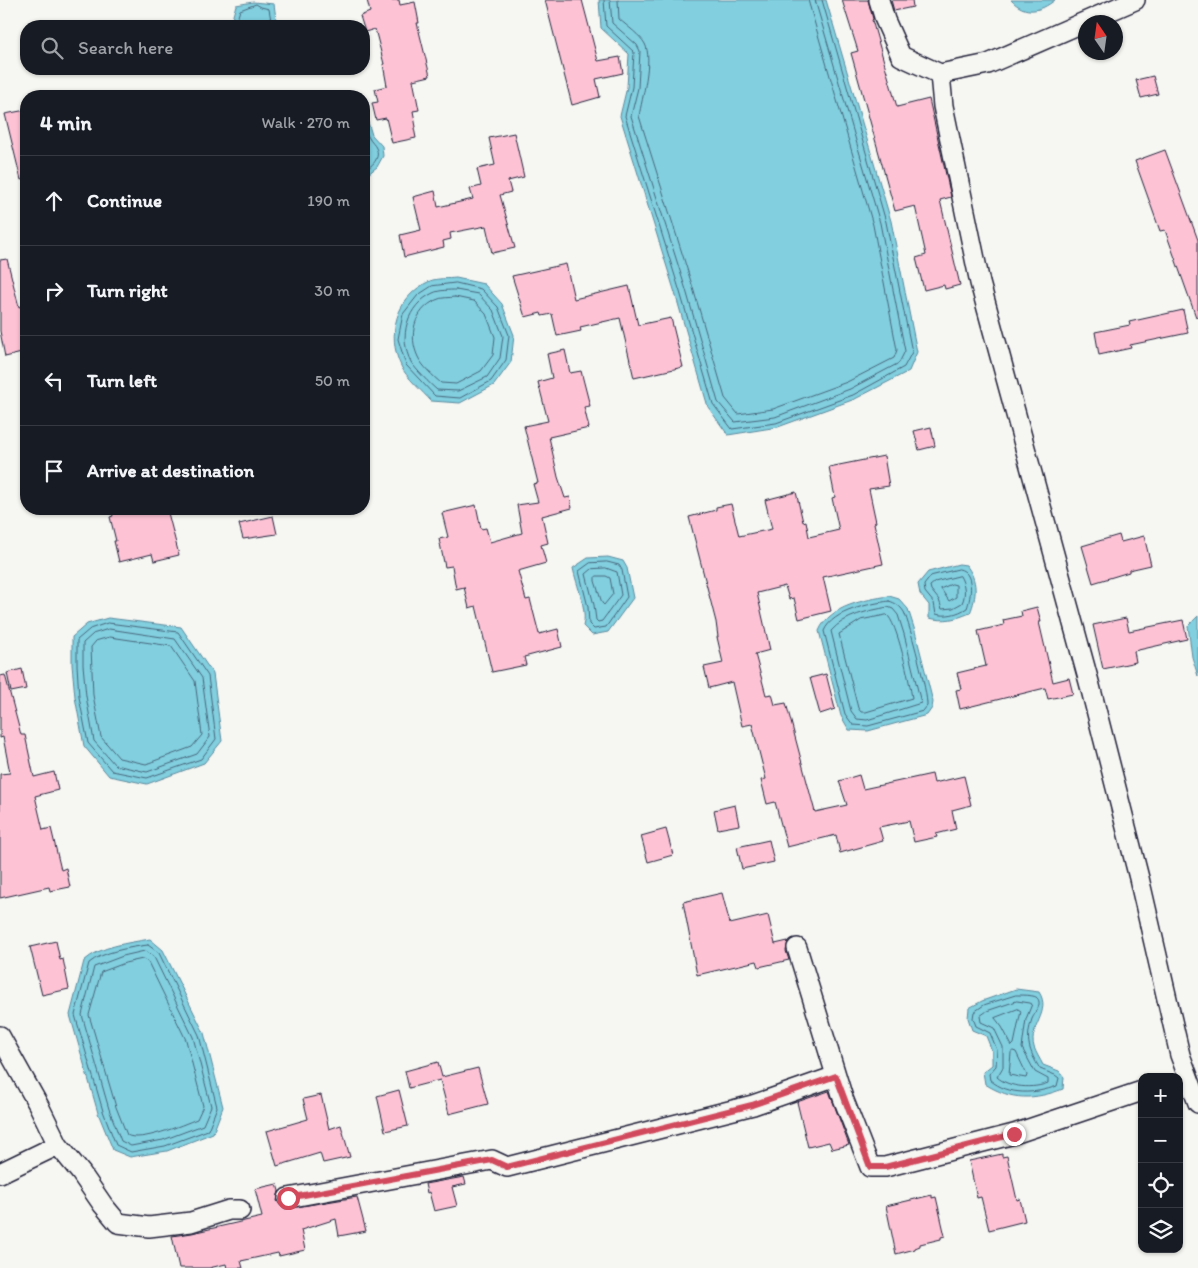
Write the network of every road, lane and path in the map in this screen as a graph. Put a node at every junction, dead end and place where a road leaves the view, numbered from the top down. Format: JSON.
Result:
{"nodes":[{"id":1,"x":878,"y":0,"type":"edge"},
{"id":2,"x":1136,"y":0,"type":"edge"},
{"id":3,"x":940,"y":74,"type":"junction"},
{"id":4,"x":797,"y":948,"type":"dead end"},
{"id":5,"x":0,"y":1036,"type":"edge"},
{"id":6,"x":1188,"y":1075,"type":"edge"},
{"id":7,"x":836,"y":1076,"type":"junction"},
{"id":8,"x":1138,"y":1092,"type":"edge"},
{"id":9,"x":1198,"y":1103,"type":"edge"},
{"id":10,"x":58,"y":1145,"type":"junction"},
{"id":11,"x":0,"y":1172,"type":"edge"},
{"id":12,"x":288,"y":1198,"type":"dead end"},
{"id":13,"x":240,"y":1210,"type":"dead end"}],
"edges":[{"from":1,"to":3,"type":"street"},
{"from":2,"to":3,"type":"street"},
{"from":3,"to":6,"type":"street"},
{"from":4,"to":7,"type":"street"},
{"from":5,"to":10,"type":"street"},
{"from":6,"to":9,"type":"street"},
{"from":7,"to":8,"type":"street"},
{"from":7,"to":12,"type":"street"},
{"from":10,"to":11,"type":"street"},
{"from":10,"to":13,"type":"street"}]}
